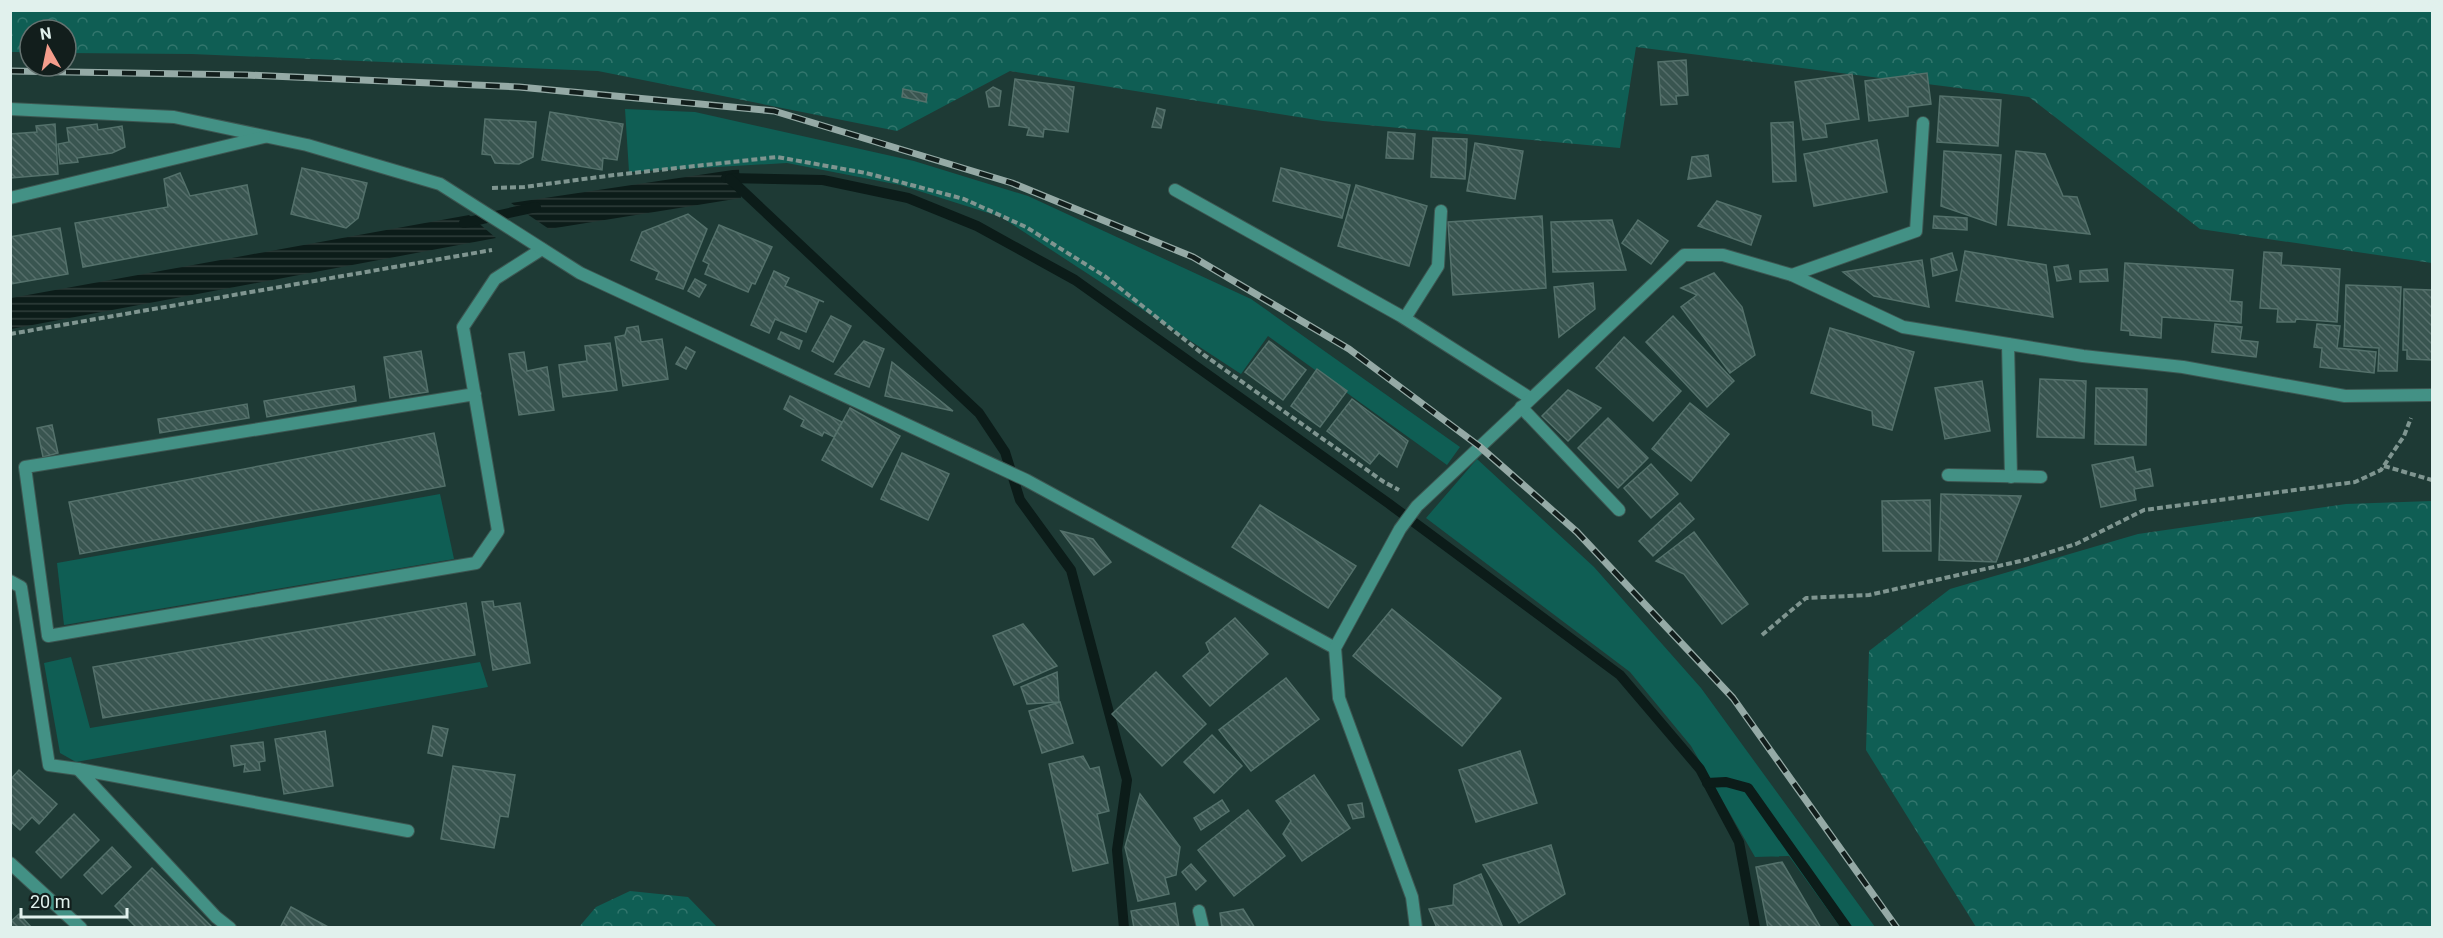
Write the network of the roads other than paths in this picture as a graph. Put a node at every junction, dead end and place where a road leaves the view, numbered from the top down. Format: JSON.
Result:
{"nodes":[{"id":1,"x":10,"y":109,"type":"edge"},
{"id":2,"x":1923,"y":123,"type":"dead end"},
{"id":3,"x":268,"y":136,"type":"junction"},
{"id":4,"x":1175,"y":190,"type":"dead end"},
{"id":5,"x":10,"y":198,"type":"edge"},
{"id":6,"x":1441,"y":211,"type":"dead end"},
{"id":7,"x":538,"y":246,"type":"junction"},
{"id":8,"x":1792,"y":275,"type":"junction"},
{"id":9,"x":1405,"y":318,"type":"junction"},
{"id":10,"x":2008,"y":344,"type":"junction"},
{"id":11,"x":475,"y":394,"type":"junction"},
{"id":12,"x":2426,"y":395,"type":"edge"},
{"id":13,"x":1530,"y":398,"type":"junction"},
{"id":14,"x":1521,"y":407,"type":"junction"},
{"id":15,"x":1948,"y":475,"type":"dead end"},
{"id":16,"x":2011,"y":477,"type":"junction"},
{"id":17,"x":2041,"y":477,"type":"dead end"},
{"id":18,"x":1619,"y":510,"type":"dead end"},
{"id":19,"x":10,"y":580,"type":"edge"},
{"id":20,"x":1335,"y":648,"type":"junction"},
{"id":21,"x":78,"y":769,"type":"junction"},
{"id":22,"x":408,"y":831,"type":"dead end"},
{"id":23,"x":10,"y":863,"type":"edge"},
{"id":24,"x":1199,"y":911,"type":"dead end"},
{"id":25,"x":81,"y":927,"type":"edge"},
{"id":26,"x":230,"y":927,"type":"edge"},
{"id":27,"x":1203,"y":927,"type":"edge"},
{"id":28,"x":1416,"y":927,"type":"edge"}],
"edges":[{"from":1,"to":3,"type":"street"},
{"from":2,"to":8,"type":"street"},
{"from":3,"to":5,"type":"street"},
{"from":3,"to":7,"type":"street"},
{"from":4,"to":9,"type":"street"},
{"from":6,"to":9,"type":"street"},
{"from":7,"to":11,"type":"street"},
{"from":7,"to":20,"type":"street"},
{"from":8,"to":10,"type":"street"},
{"from":8,"to":13,"type":"street"},
{"from":9,"to":13,"type":"street"},
{"from":10,"to":12,"type":"street"},
{"from":10,"to":16,"type":"street"},
{"from":11,"to":11,"type":"street"},
{"from":13,"to":14,"type":"street"},
{"from":14,"to":18,"type":"street"},
{"from":14,"to":20,"type":"street"},
{"from":15,"to":16,"type":"street"},
{"from":16,"to":17,"type":"street"},
{"from":19,"to":21,"type":"street"},
{"from":20,"to":28,"type":"street"},
{"from":21,"to":22,"type":"street"},
{"from":21,"to":26,"type":"street"},
{"from":23,"to":25,"type":"street"},
{"from":24,"to":27,"type":"street"}]}
